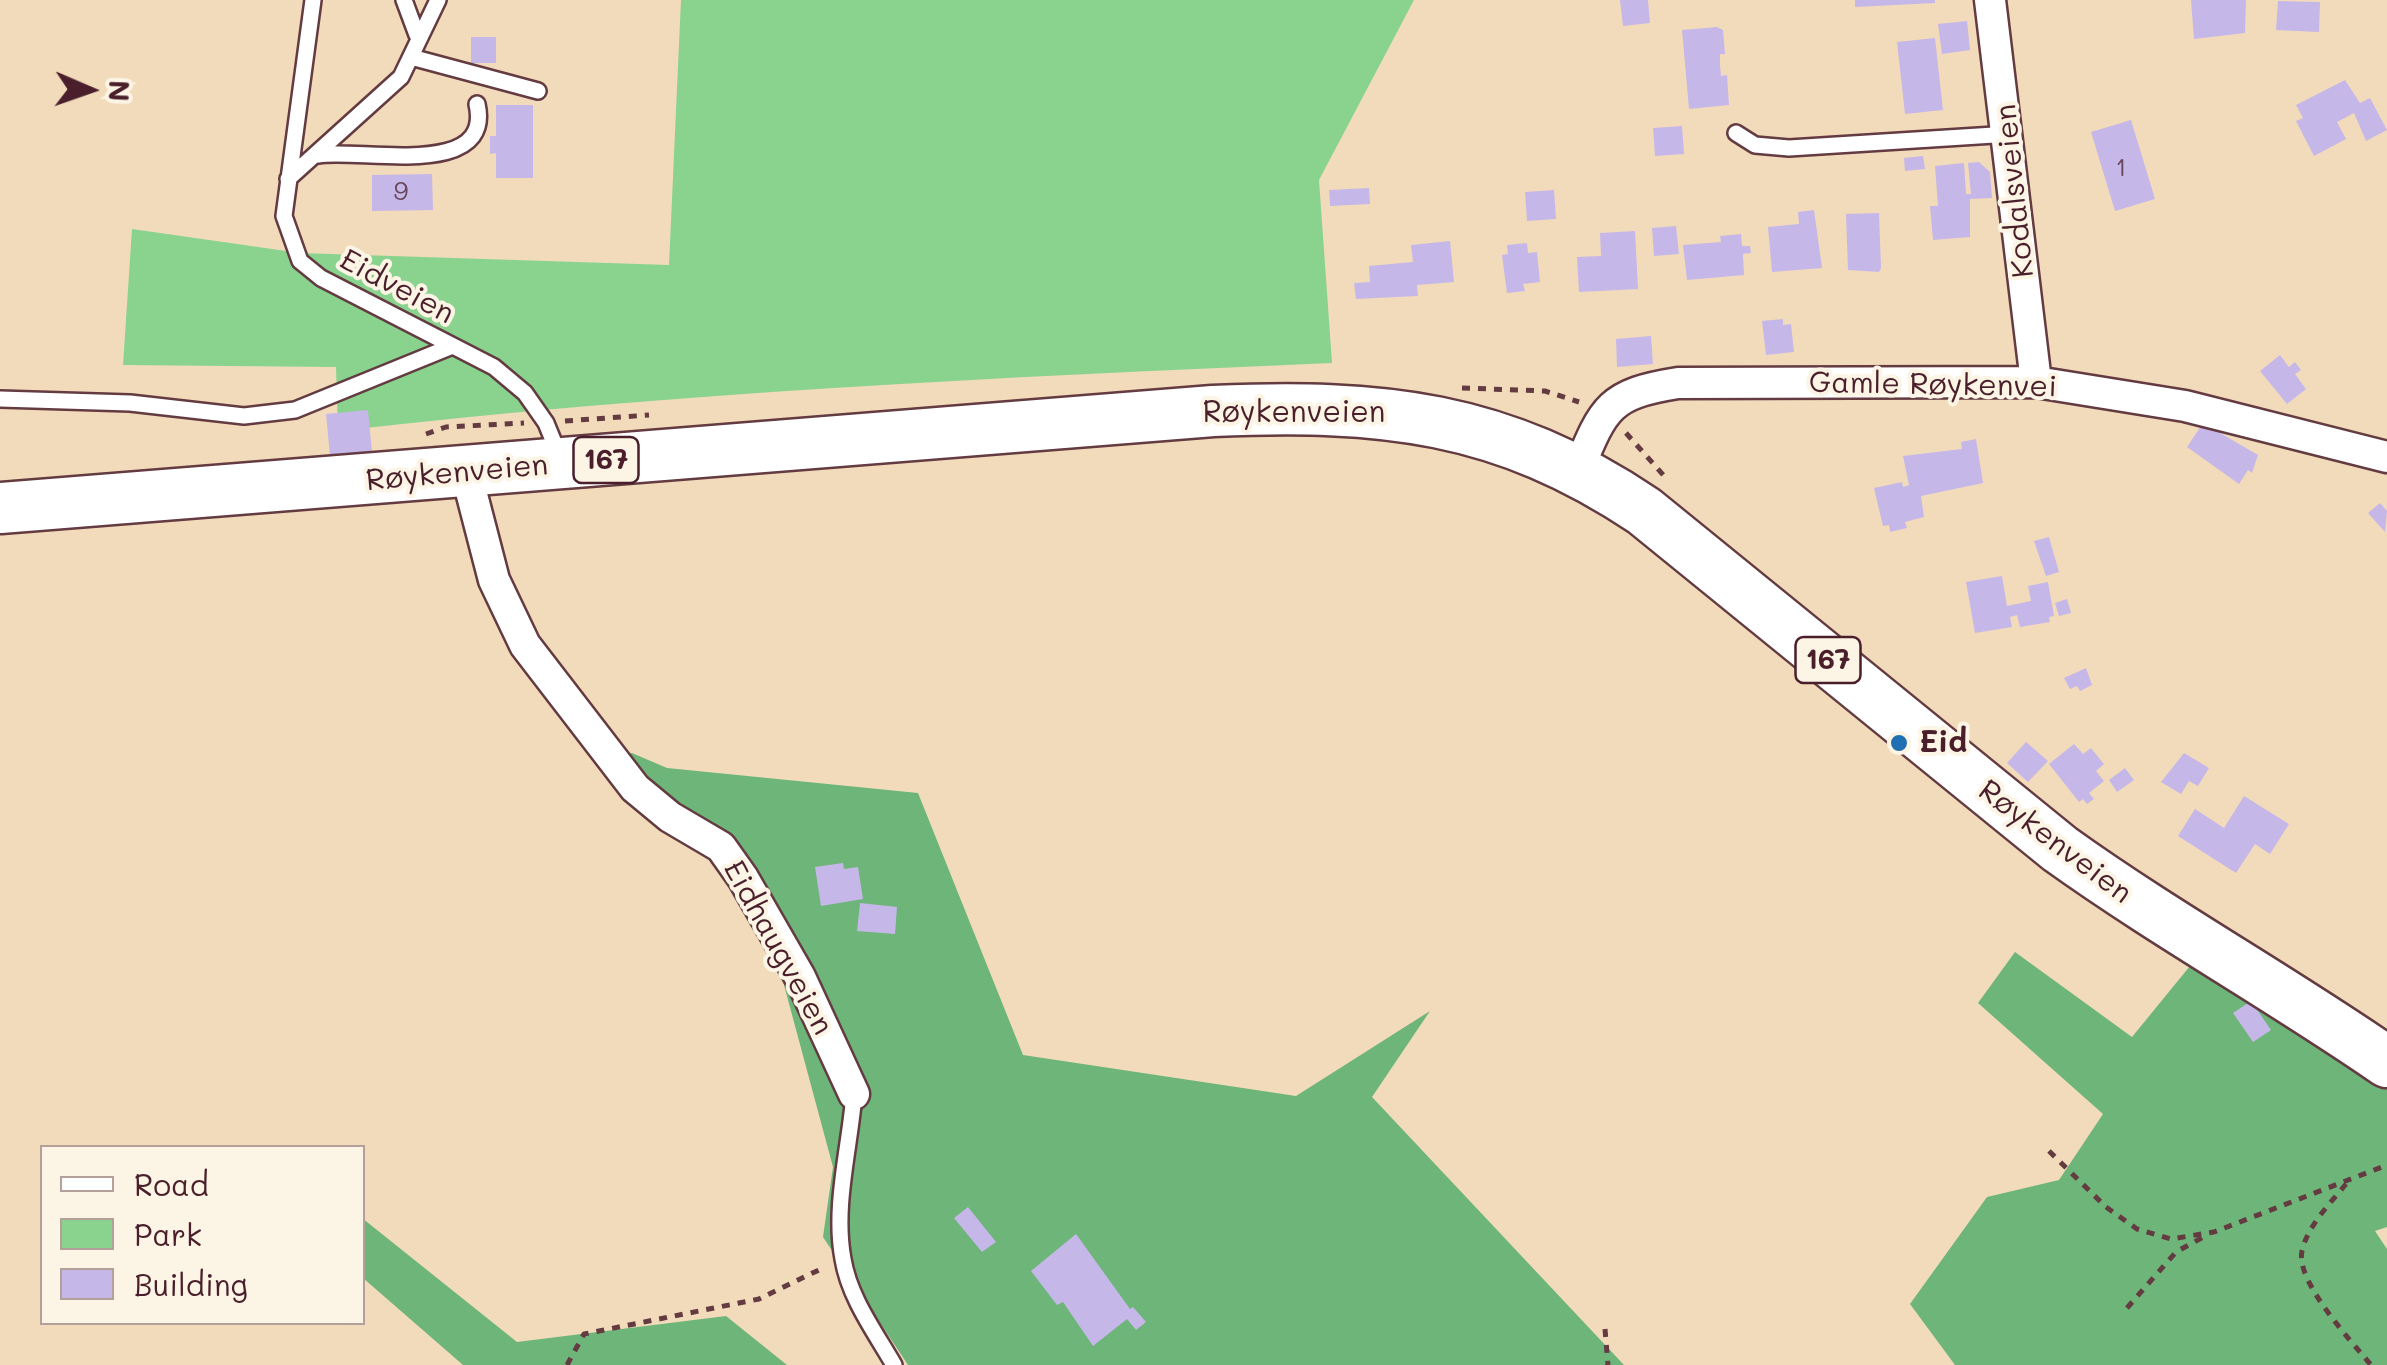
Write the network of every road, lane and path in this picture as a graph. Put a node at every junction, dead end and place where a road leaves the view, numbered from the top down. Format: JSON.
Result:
{"nodes":[{"id":1,"x":313,"y":0,"type":"edge"},
{"id":2,"x":404,"y":0,"type":"edge"},
{"id":3,"x":438,"y":0,"type":"edge"},
{"id":4,"x":1990,"y":0,"type":"edge"},
{"id":5,"x":418,"y":35,"type":"junction"},
{"id":6,"x":411,"y":58,"type":"junction"},
{"id":7,"x":538,"y":91,"type":"dead end"},
{"id":8,"x":477,"y":104,"type":"dead end"},
{"id":9,"x":1736,"y":134,"type":"dead end"},
{"id":10,"x":2010,"y":134,"type":"junction"},
{"id":11,"x":314,"y":156,"type":"junction"},
{"id":12,"x":288,"y":179,"type":"junction"},
{"id":13,"x":450,"y":346,"type":"junction"},
{"id":14,"x":2036,"y":382,"type":"junction"},
{"id":15,"x":1448,"y":387,"type":"dead end"},
{"id":16,"x":0,"y":399,"type":"edge"},
{"id":17,"x":1601,"y":413,"type":"junction"},
{"id":18,"x":2387,"y":457,"type":"edge"},
{"id":19,"x":562,"y":464,"type":"junction"},
{"id":20,"x":1578,"y":470,"type":"junction"},
{"id":21,"x":466,"y":472,"type":"junction"},
{"id":22,"x":0,"y":508,"type":"edge"},
{"id":23,"x":2387,"y":1062,"type":"edge"},
{"id":24,"x":854,"y":1094,"type":"joint"},
{"id":25,"x":2049,"y":1151,"type":"dead end"},
{"id":26,"x":2387,"y":1165,"type":"edge"},
{"id":27,"x":2348,"y":1182,"type":"junction"},
{"id":28,"x":2214,"y":1232,"type":"junction"},
{"id":29,"x":842,"y":1259,"type":"junction"},
{"id":30,"x":2128,"y":1308,"type":"dead end"},
{"id":31,"x":1605,"y":1329,"type":"dead end"},
{"id":32,"x":567,"y":1365,"type":"edge"},
{"id":33,"x":894,"y":1365,"type":"edge"},
{"id":34,"x":1608,"y":1365,"type":"edge"},
{"id":35,"x":2371,"y":1365,"type":"edge"}],
"edges":[{"from":1,"to":12,"type":"lane","name":"Eidveien"},
{"from":2,"to":5,"type":"lane"},
{"from":3,"to":5,"type":"lane"},
{"from":4,"to":10,"type":"street","name":"Kodalsveien"},
{"from":5,"to":6,"type":"lane"},
{"from":6,"to":7,"type":"lane"},
{"from":6,"to":11,"type":"lane"},
{"from":8,"to":11,"type":"lane"},
{"from":9,"to":10,"type":"lane"},
{"from":10,"to":14,"type":"street","name":"Kodalsveien"},
{"from":11,"to":12,"type":"lane"},
{"from":12,"to":13,"type":"lane","name":"Eidveien"},
{"from":13,"to":16,"type":"lane"},
{"from":13,"to":19,"type":"lane","name":"Eidveien"},
{"from":14,"to":17,"type":"street","name":"Gamle Røykenvei"},
{"from":14,"to":18,"type":"street","name":"Gamle Røykenvei"},
{"from":15,"to":17,"type":"path"},
{"from":17,"to":20,"type":"street"},
{"from":19,"to":20,"type":"main road","name":"Røykenveien","number":"167"},
{"from":19,"to":21,"type":"main road","name":"Røykenveien","number":"167"},
{"from":20,"to":23,"type":"main road","name":"Røykenveien","number":"167"},
{"from":21,"to":22,"type":"main road","name":"Røykenveien","number":"167"},
{"from":21,"to":24,"type":"street","name":"Eidhaugveien"},
{"from":24,"to":29,"type":"lane"},
{"from":25,"to":28,"type":"path"},
{"from":26,"to":27,"type":"path"},
{"from":27,"to":28,"type":"path"},
{"from":27,"to":35,"type":"path"},
{"from":28,"to":30,"type":"path"},
{"from":29,"to":32,"type":"path"},
{"from":29,"to":33,"type":"lane"},
{"from":31,"to":34,"type":"path"}]}
